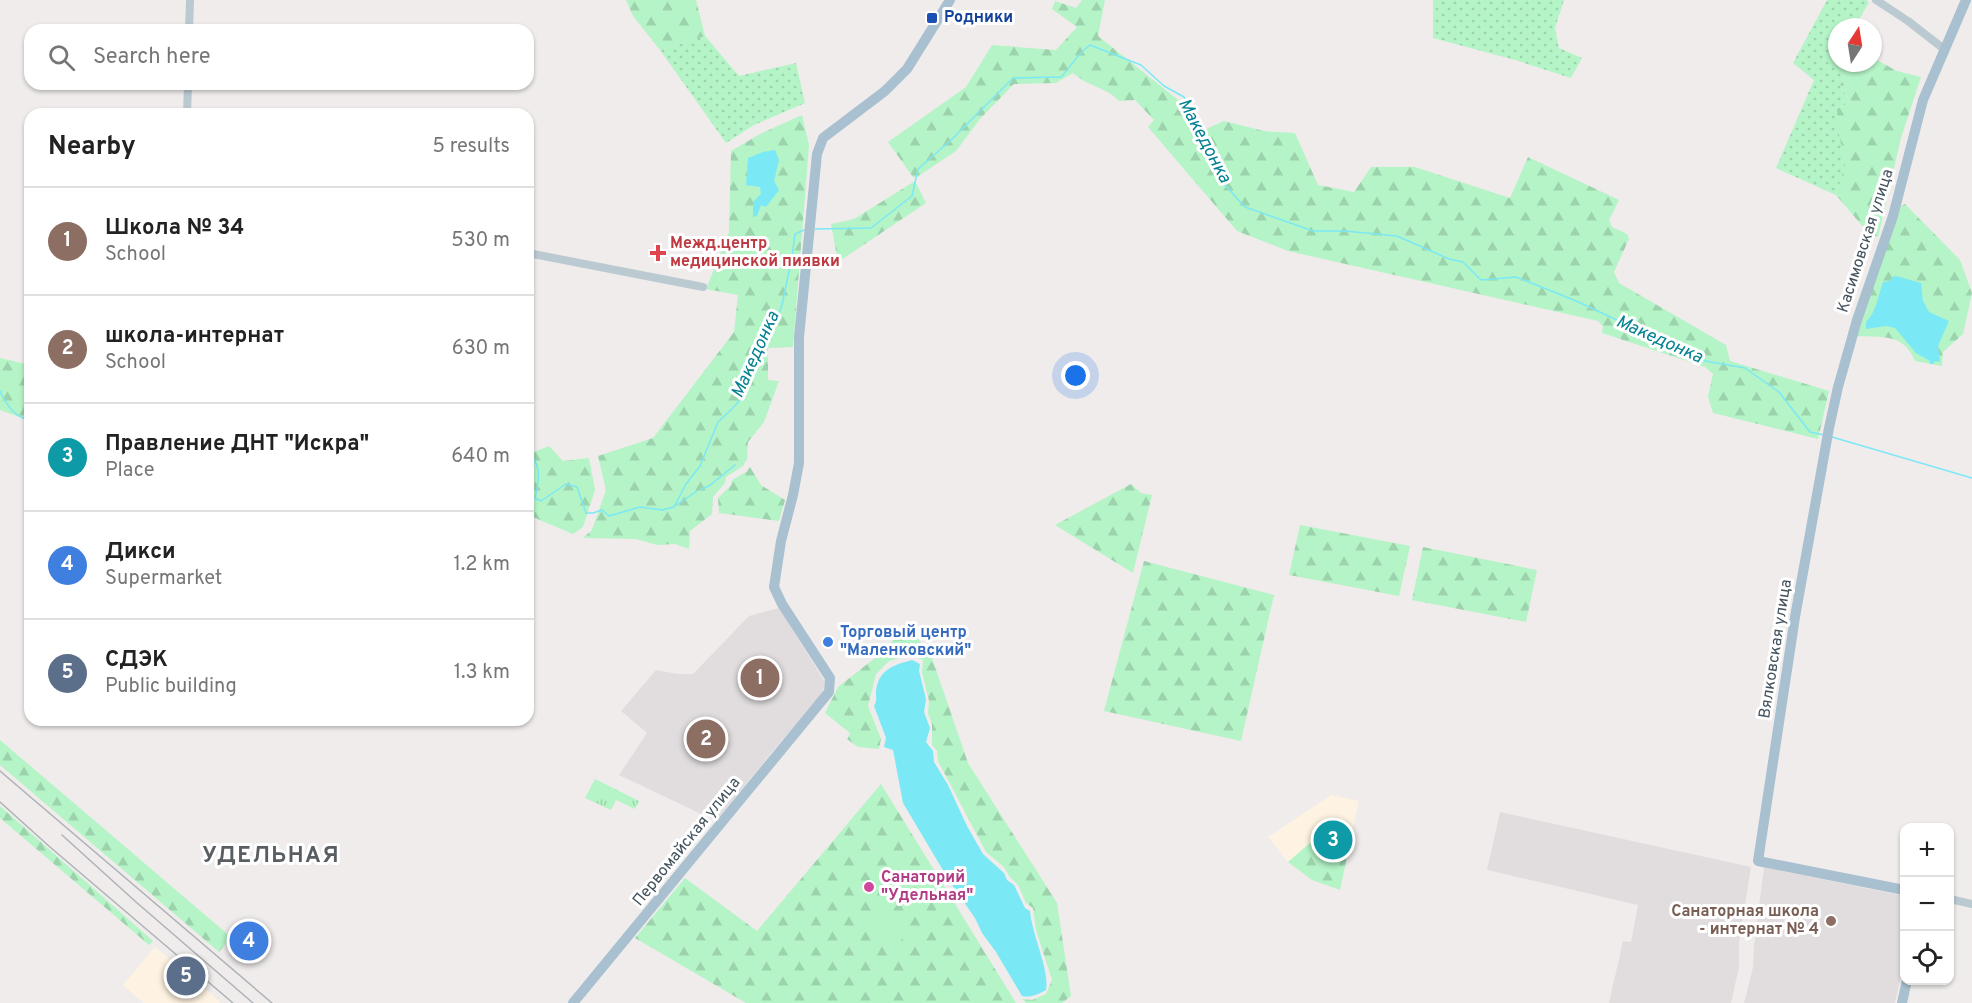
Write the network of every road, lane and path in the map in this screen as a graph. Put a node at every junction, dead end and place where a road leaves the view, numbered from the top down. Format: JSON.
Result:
{"nodes":[{"id":1,"x":190,"y":0,"type":"edge"},
{"id":2,"x":950,"y":0,"type":"edge"},
{"id":3,"x":1876,"y":0,"type":"edge"},
{"id":4,"x":1966,"y":0,"type":"edge"},
{"id":5,"x":189,"y":24,"type":"edge"},
{"id":6,"x":1944,"y":49,"type":"junction"},
{"id":7,"x":188,"y":90,"type":"edge"},
{"id":8,"x":187,"y":108,"type":"edge"},
{"id":9,"x":534,"y":254,"type":"edge"},
{"id":10,"x":703,"y":287,"type":"dead end"},
{"id":11,"x":1826,"y":442,"type":"joint"},
{"id":12,"x":1900,"y":889,"type":"edge"},
{"id":13,"x":1954,"y":900,"type":"edge"},
{"id":14,"x":1972,"y":904,"type":"edge"},
{"id":15,"x":1906,"y":985,"type":"edge"},
{"id":16,"x":573,"y":1003,"type":"edge"},
{"id":17,"x":1902,"y":1003,"type":"edge"}],
"edges":[{"from":1,"to":5,"type":"street"},
{"from":2,"to":16,"type":"main road","name":"Первомайская улица"},
{"from":3,"to":6,"type":"street"},
{"from":4,"to":6,"type":"main road","name":"Касимовская улица"},
{"from":6,"to":11,"type":"main road","name":"Касимовская улица"},
{"from":7,"to":8,"type":"street"},
{"from":9,"to":10,"type":"street"},
{"from":11,"to":12,"type":"main road","name":"Вялковская улица"},
{"from":13,"to":14,"type":"street"},
{"from":15,"to":17,"type":"main road"}]}
